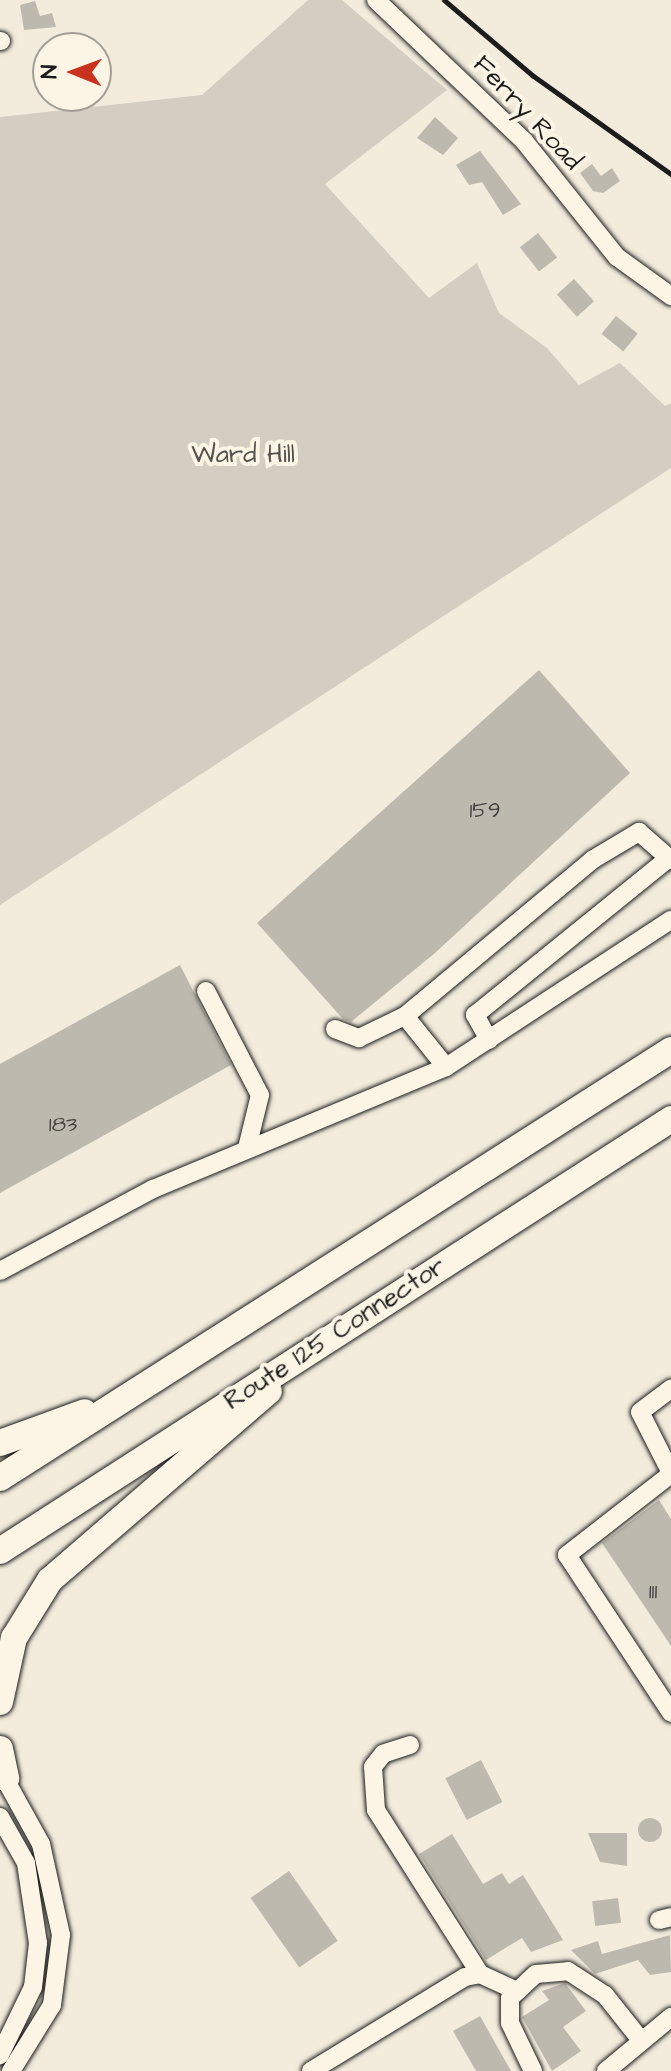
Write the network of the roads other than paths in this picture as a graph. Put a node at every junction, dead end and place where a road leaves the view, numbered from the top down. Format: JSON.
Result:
{"nodes":[{"id":1,"x":376,"y":0,"type":"edge"},
{"id":2,"x":671,"y":296,"type":"edge"},
{"id":3,"x":670,"y":859,"type":"edge"},
{"id":4,"x":671,"y":920,"type":"edge"},
{"id":5,"x":206,"y":991,"type":"dead end"},
{"id":6,"x":405,"y":1016,"type":"junction"},
{"id":7,"x":335,"y":1029,"type":"dead end"},
{"id":8,"x":489,"y":1040,"type":"junction"},
{"id":9,"x":671,"y":1050,"type":"edge"},
{"id":10,"x":446,"y":1067,"type":"junction"},
{"id":11,"x":671,"y":1119,"type":"edge"},
{"id":12,"x":247,"y":1148,"type":"junction"},
{"id":13,"x":0,"y":1271,"type":"edge"},
{"id":14,"x":315,"y":1346,"type":"junction"},
{"id":15,"x":671,"y":1389,"type":"edge"},
{"id":16,"x":126,"y":1396,"type":"junction"},
{"id":17,"x":0,"y":1443,"type":"edge"},
{"id":18,"x":671,"y":1474,"type":"edge"},
{"id":19,"x":0,"y":1478,"type":"edge"},
{"id":20,"x":0,"y":1551,"type":"edge"},
{"id":21,"x":0,"y":1702,"type":"edge"},
{"id":22,"x":671,"y":1713,"type":"edge"},
{"id":23,"x":410,"y":1745,"type":"dead end"},
{"id":24,"x":0,"y":1749,"type":"edge"},
{"id":25,"x":3,"y":1774,"type":"edge"},
{"id":26,"x":0,"y":1817,"type":"edge"},
{"id":27,"x":480,"y":1974,"type":"junction"},
{"id":28,"x":517,"y":1991,"type":"junction"},
{"id":29,"x":671,"y":2017,"type":"edge"},
{"id":30,"x":640,"y":2039,"type":"junction"},
{"id":31,"x":0,"y":2055,"type":"edge"},
{"id":32,"x":11,"y":2071,"type":"edge"},
{"id":33,"x":311,"y":2071,"type":"edge"},
{"id":34,"x":533,"y":2071,"type":"edge"},
{"id":35,"x":606,"y":2071,"type":"edge"}],
"edges":[{"from":1,"to":2,"type":"street","name":"Ferry Road"},
{"from":3,"to":6,"type":"street"},
{"from":3,"to":8,"type":"street"},
{"from":4,"to":8,"type":"street"},
{"from":5,"to":12,"type":"street"},
{"from":6,"to":7,"type":"street"},
{"from":6,"to":10,"type":"street"},
{"from":8,"to":10,"type":"street"},
{"from":9,"to":16,"type":"highway"},
{"from":10,"to":12,"type":"street"},
{"from":11,"to":14,"type":"highway","name":"Route 125 Connector"},
{"from":12,"to":13,"type":"street"},
{"from":14,"to":20,"type":"highway","name":"Route 125 Connector"},
{"from":14,"to":21,"type":"highway"},
{"from":15,"to":18,"type":"street"},
{"from":16,"to":17,"type":"highway"},
{"from":16,"to":19,"type":"highway"},
{"from":18,"to":22,"type":"street"},
{"from":23,"to":27,"type":"street"},
{"from":24,"to":25,"type":"highway"},
{"from":25,"to":32,"type":"street"},
{"from":26,"to":31,"type":"street"},
{"from":27,"to":28,"type":"street"},
{"from":27,"to":33,"type":"street"},
{"from":28,"to":30,"type":"street"},
{"from":28,"to":34,"type":"street"},
{"from":29,"to":30,"type":"street"},
{"from":30,"to":35,"type":"street"}]}
